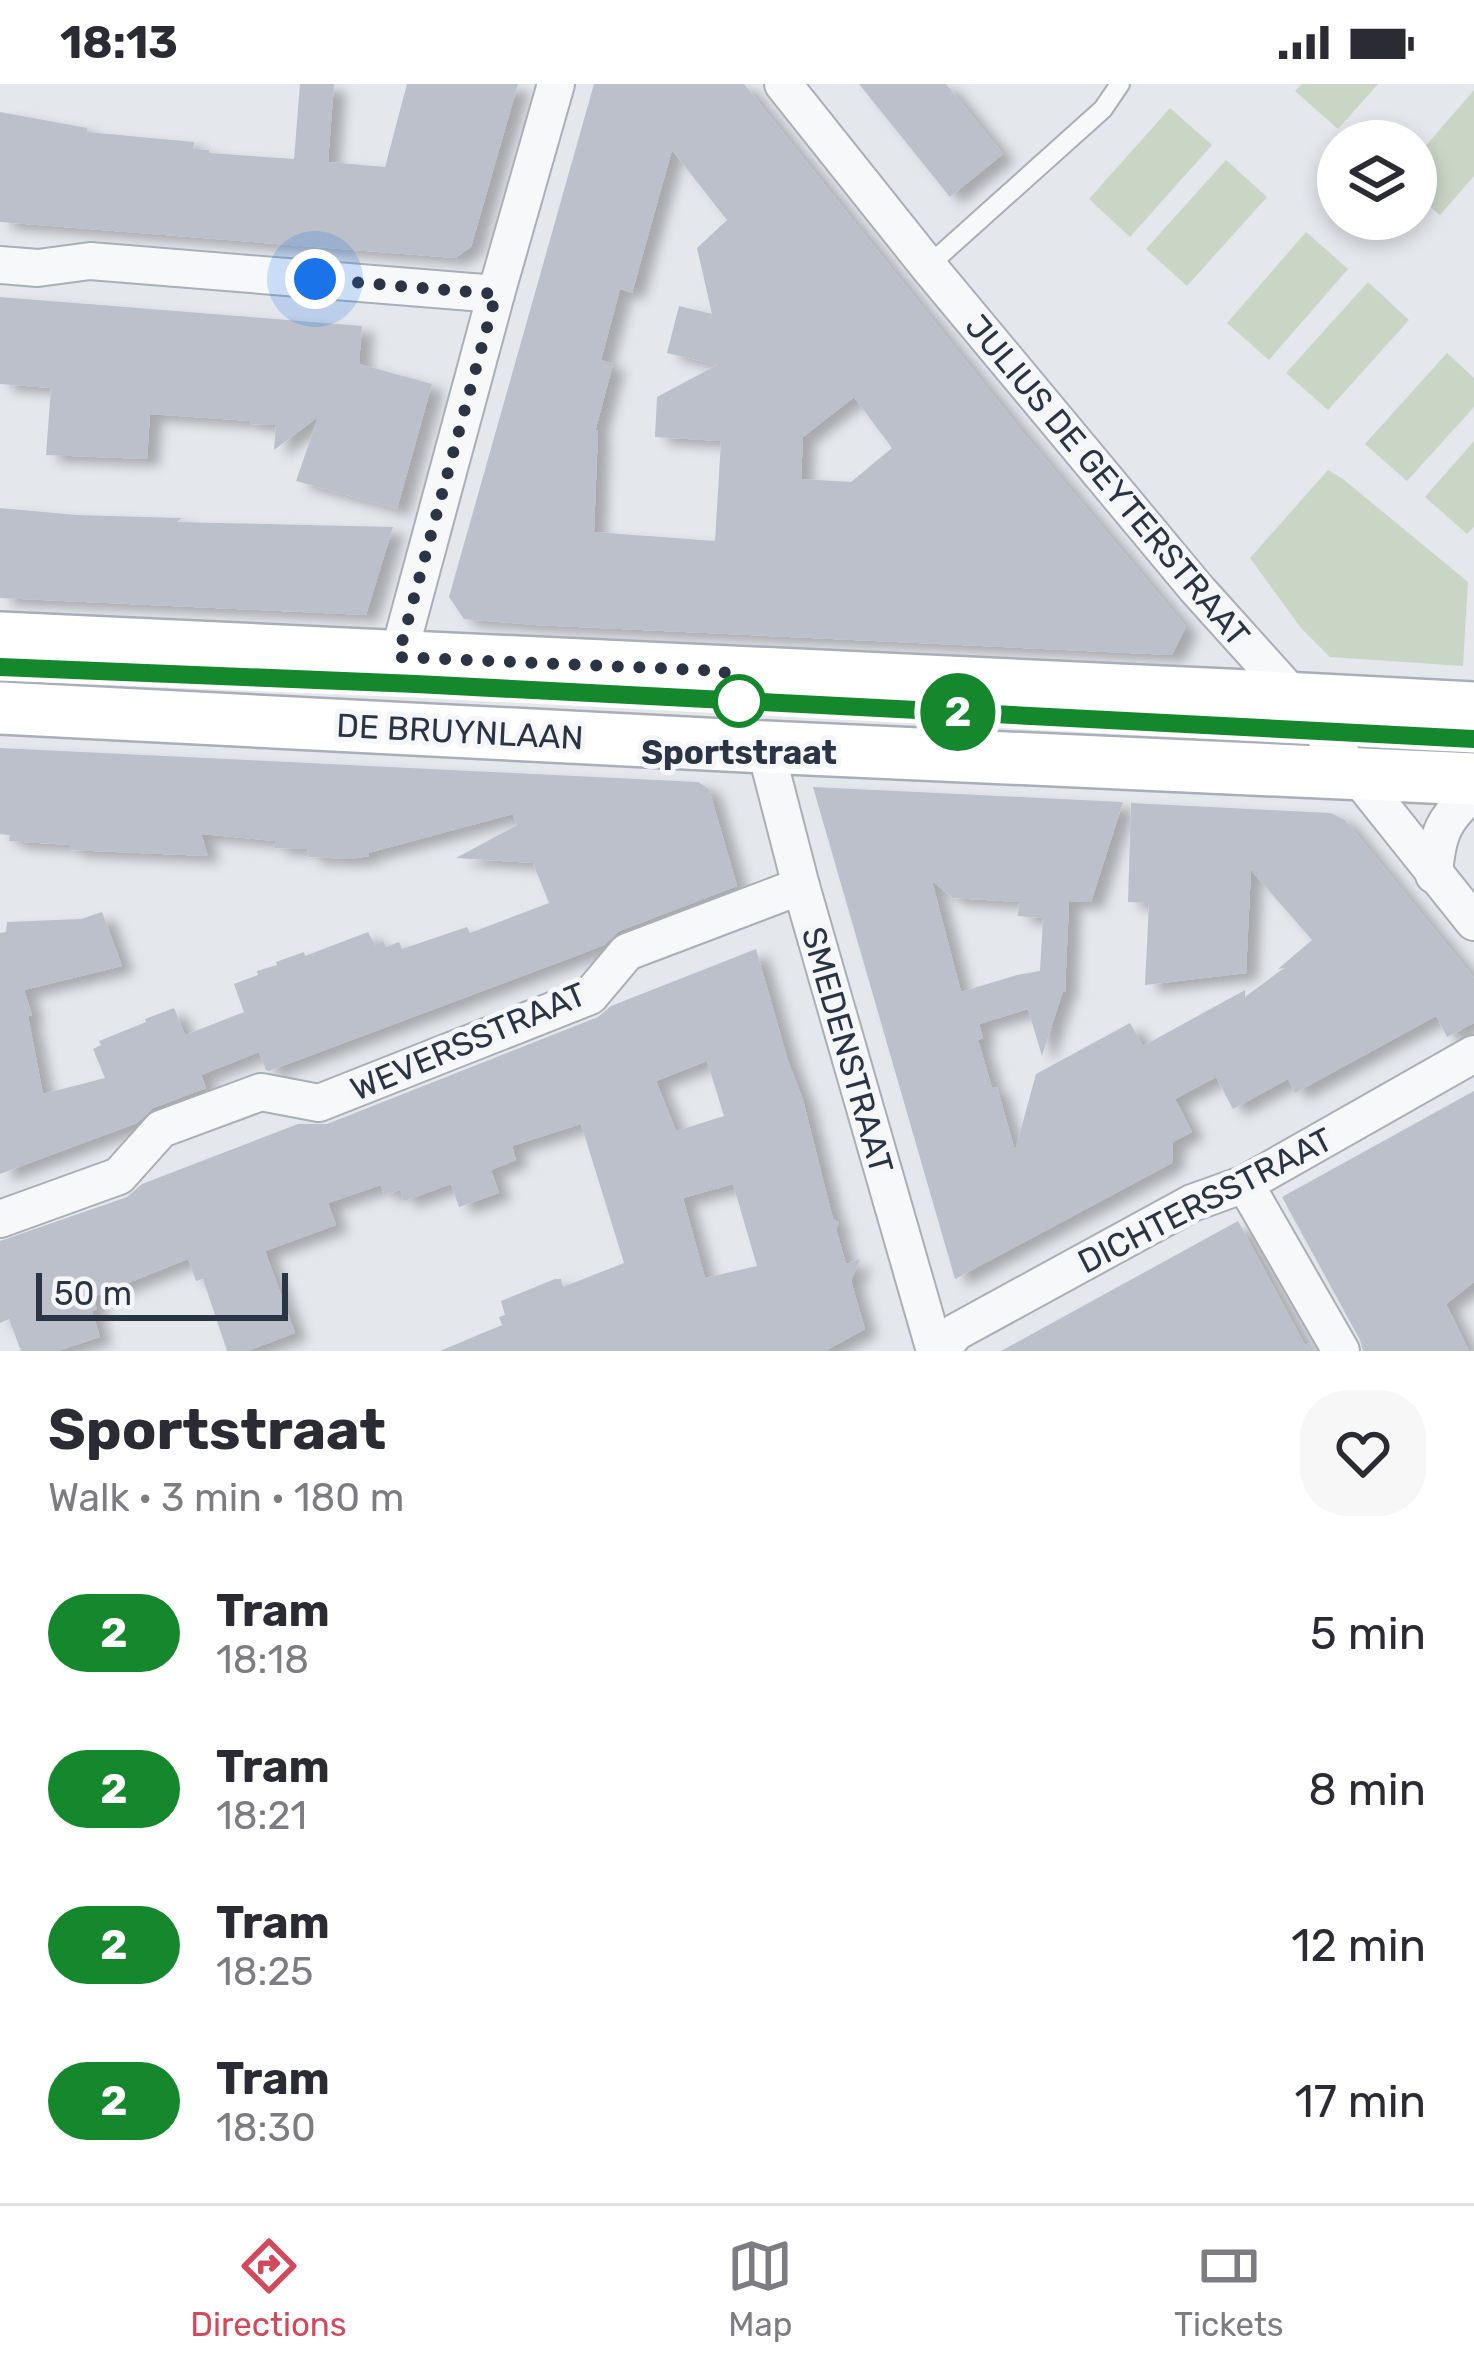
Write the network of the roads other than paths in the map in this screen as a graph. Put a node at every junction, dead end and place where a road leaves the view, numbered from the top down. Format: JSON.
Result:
{"nodes":[{"id":1,"x":556,"y":84,"type":"edge"},
{"id":2,"x":783,"y":84,"type":"edge"},
{"id":3,"x":1120,"y":84,"type":"edge"},
{"id":4,"x":0,"y":265,"type":"edge"},
{"id":5,"x":928,"y":266,"type":"junction"},
{"id":6,"x":496,"y":294,"type":"junction"},
{"id":7,"x":0,"y":638,"type":"edge"},
{"id":8,"x":398,"y":657,"type":"junction"},
{"id":9,"x":1295,"y":698,"type":"junction"},
{"id":10,"x":0,"y":708,"type":"edge"},
{"id":11,"x":1474,"y":709,"type":"edge"},
{"id":12,"x":764,"y":748,"type":"junction"},
{"id":13,"x":1352,"y":772,"type":"junction"},
{"id":14,"x":1474,"y":779,"type":"edge"},
{"id":15,"x":1474,"y":792,"type":"edge"},
{"id":16,"x":1434,"y":875,"type":"junction"},
{"id":17,"x":801,"y":886,"type":"junction"},
{"id":18,"x":1474,"y":922,"type":"edge"},
{"id":19,"x":1474,"y":1054,"type":"edge"},
{"id":20,"x":1245,"y":1184,"type":"junction"},
{"id":21,"x":0,"y":1219,"type":"edge"},
{"id":22,"x":938,"y":1351,"type":"edge"},
{"id":23,"x":1340,"y":1351,"type":"edge"}],
"edges":[{"from":1,"to":6,"type":"street"},
{"from":2,"to":5,"type":"street","name":"JULIUS DE GEYTERSTRAAT"},
{"from":3,"to":5,"type":"lane"},
{"from":4,"to":6,"type":"street"},
{"from":5,"to":9,"type":"street","name":"JULIUS DE GEYTERSTRAAT"},
{"from":6,"to":8,"type":"street"},
{"from":7,"to":8,"type":"main road"},
{"from":8,"to":9,"type":"main road"},
{"from":9,"to":11,"type":"main road"},
{"from":9,"to":13,"type":"street","name":"JULIUS DE GEYTERSTRAAT"},
{"from":10,"to":12,"type":"main road","name":"DE BRUYNLAAN"},
{"from":12,"to":13,"type":"main road","name":"DE BRUYNLAAN"},
{"from":12,"to":17,"type":"street","name":"SMEDENSTRAAT"},
{"from":13,"to":14,"type":"main road","name":"DE BRUYNLAAN"},
{"from":13,"to":16,"type":"street","name":"JULIUS DE GEYTERSTRAAT"},
{"from":15,"to":16,"type":"street"},
{"from":16,"to":18,"type":"street","name":"JULIUS DE GEYTERSTRAAT"},
{"from":17,"to":21,"type":"street","name":"WEVERSSTRAAT"},
{"from":17,"to":22,"type":"street","name":"SMEDENSTRAAT"},
{"from":19,"to":20,"type":"street","name":"DICHTERSSTRAAT"},
{"from":20,"to":22,"type":"street","name":"DICHTERSSTRAAT"},
{"from":20,"to":23,"type":"street"}]}
